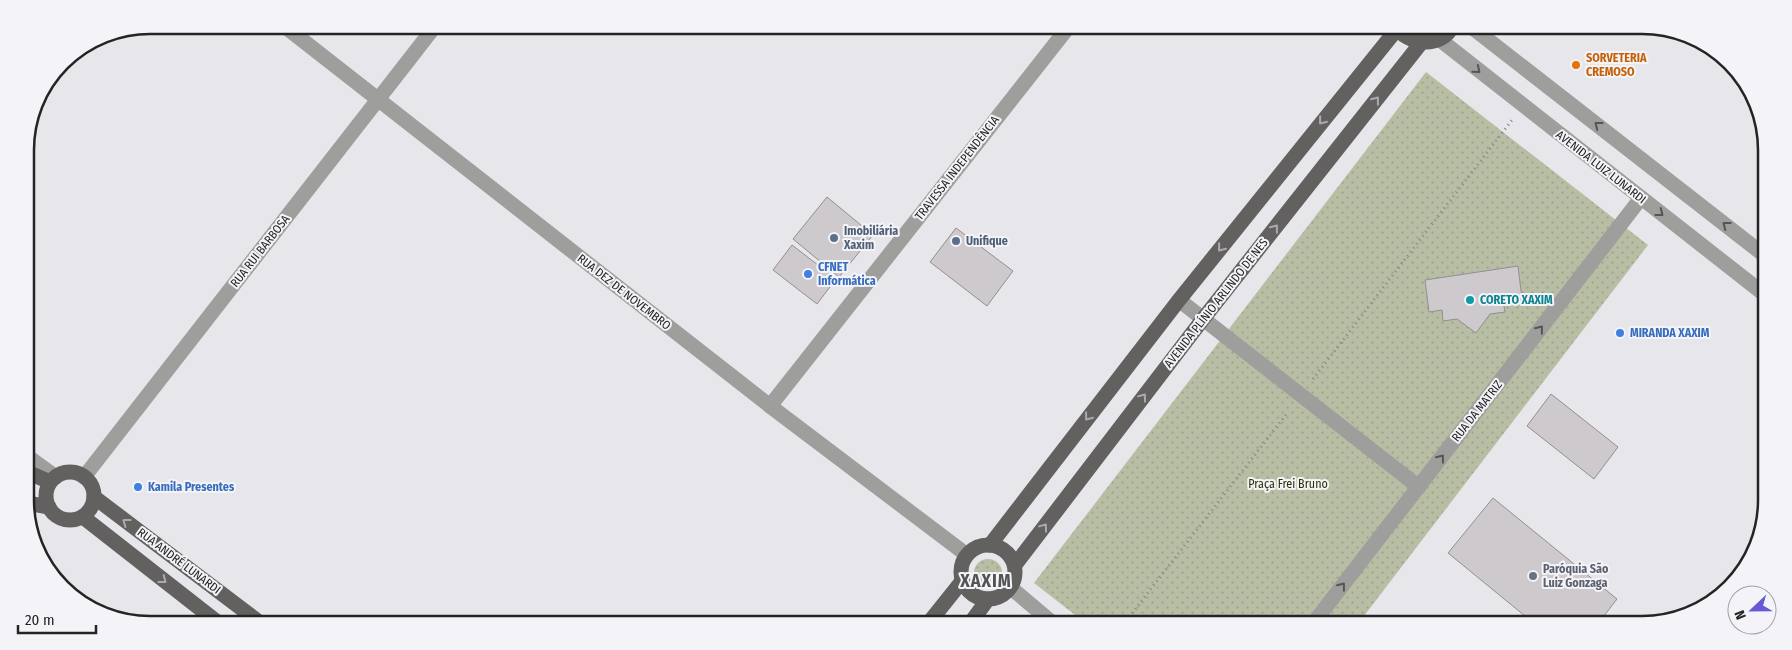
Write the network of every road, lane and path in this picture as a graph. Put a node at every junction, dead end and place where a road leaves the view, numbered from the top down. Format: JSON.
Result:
{"nodes":[{"id":1,"x":295,"y":34,"type":"edge"},
{"id":2,"x":429,"y":34,"type":"edge"},
{"id":3,"x":1063,"y":34,"type":"edge"},
{"id":4,"x":1390,"y":34,"type":"edge"},
{"id":5,"x":1402,"y":34,"type":"edge"},
{"id":6,"x":1445,"y":34,"type":"edge"},
{"id":7,"x":1481,"y":34,"type":"edge"},
{"id":8,"x":1439,"y":39,"type":"junction"},
{"id":9,"x":1421,"y":43,"type":"junction"},
{"id":10,"x":378,"y":99,"type":"junction"},
{"id":11,"x":1522,"y":106,"type":"junction"},
{"id":12,"x":1641,"y":198,"type":"junction"},
{"id":13,"x":1758,"y":250,"type":"edge"},
{"id":14,"x":1758,"y":289,"type":"edge"},
{"id":15,"x":1179,"y":300,"type":"junction"},
{"id":16,"x":1203,"y":319,"type":"junction"},
{"id":17,"x":1301,"y":395,"type":"junction"},
{"id":18,"x":770,"y":406,"type":"junction"},
{"id":19,"x":34,"y":462,"type":"edge"},
{"id":20,"x":34,"y":474,"type":"edge"},
{"id":21,"x":84,"y":477,"type":"junction"},
{"id":22,"x":53,"y":479,"type":"junction"},
{"id":23,"x":1419,"y":487,"type":"junction"},
{"id":24,"x":94,"y":497,"type":"junction"},
{"id":25,"x":34,"y":504,"type":"edge"},
{"id":26,"x":49,"y":507,"type":"junction"},
{"id":27,"x":83,"y":517,"type":"junction"},
{"id":28,"x":990,"y":545,"type":"junction"},
{"id":29,"x":967,"y":555,"type":"junction"},
{"id":30,"x":1015,"y":565,"type":"junction"},
{"id":31,"x":963,"y":580,"type":"junction"},
{"id":32,"x":1010,"y":588,"type":"junction"},
{"id":33,"x":988,"y":599,"type":"junction"},
{"id":34,"x":210,"y":616,"type":"edge"},
{"id":35,"x":251,"y":616,"type":"edge"},
{"id":36,"x":934,"y":616,"type":"edge"},
{"id":37,"x":976,"y":616,"type":"edge"},
{"id":38,"x":1044,"y":616,"type":"edge"},
{"id":39,"x":1130,"y":616,"type":"edge"},
{"id":40,"x":1319,"y":616,"type":"edge"}],
"edges":[{"from":1,"to":10,"type":"street","name":"RUA DEZ DE NOVEMBRO"},
{"from":2,"to":10,"type":"street","name":"RUA RUI BARBOSA"},
{"from":3,"to":18,"type":"street","name":"TRAVESSA INDEPENDÊNCIA"},
{"from":4,"to":15,"type":"main road","one_way":true},
{"from":5,"to":9,"type":"main road"},
{"from":6,"to":8,"type":"main road"},
{"from":13,"to":7,"type":"street","one_way":true},
{"from":8,"to":9,"type":"main road"},
{"from":8,"to":11,"type":"street","name":"AVENIDA LUIZ LUNARDI","one_way":true},
{"from":16,"to":9,"type":"main road","name":"AVENIDA PLÍNIO ARLINDO DE NES","one_way":true},
{"from":10,"to":18,"type":"street","name":"RUA DEZ DE NOVEMBRO"},
{"from":10,"to":21,"type":"street","name":"RUA RUI BARBOSA"},
{"from":11,"to":12,"type":"street","name":"AVENIDA LUIZ LUNARDI"},
{"from":11,"to":17,"type":"path"},
{"from":12,"to":14,"type":"street","name":"AVENIDA LUIZ LUNARDI","one_way":true},
{"from":23,"to":12,"type":"street","name":"RUA DA MATRIZ","one_way":true},
{"from":15,"to":16,"type":"street"},
{"from":15,"to":28,"type":"main road","one_way":true},
{"from":16,"to":17,"type":"street"},
{"from":30,"to":16,"type":"main road","name":"AVENIDA PLÍNIO ARLINDO DE NES","one_way":true},
{"from":17,"to":23,"type":"street"},
{"from":17,"to":39,"type":"path"},
{"from":18,"to":29,"type":"street","name":"RUA DEZ DE NOVEMBRO"},
{"from":19,"to":22,"type":"street"},
{"from":20,"to":22,"type":"main road"},
{"from":21,"to":22,"type":"main road"},
{"from":21,"to":24,"type":"main road"},
{"from":22,"to":26,"type":"main road"},
{"from":40,"to":23,"type":"street","name":"RUA DA MATRIZ","one_way":true},
{"from":24,"to":27,"type":"main road"},
{"from":35,"to":24,"type":"main road","name":"RUA ANDRÉ LUNARDI","one_way":true},
{"from":25,"to":26,"type":"main road"},
{"from":26,"to":27,"type":"main road"},
{"from":27,"to":34,"type":"main road","name":"RUA ANDRÉ LUNARDI","one_way":true},
{"from":28,"to":29,"type":"main road"},
{"from":28,"to":30,"type":"main road"},
{"from":29,"to":31,"type":"main road"},
{"from":30,"to":32,"type":"main road"},
{"from":31,"to":33,"type":"main road"},
{"from":31,"to":36,"type":"main road"},
{"from":32,"to":33,"type":"main road"},
{"from":32,"to":38,"type":"street"},
{"from":33,"to":37,"type":"main road"}]}
